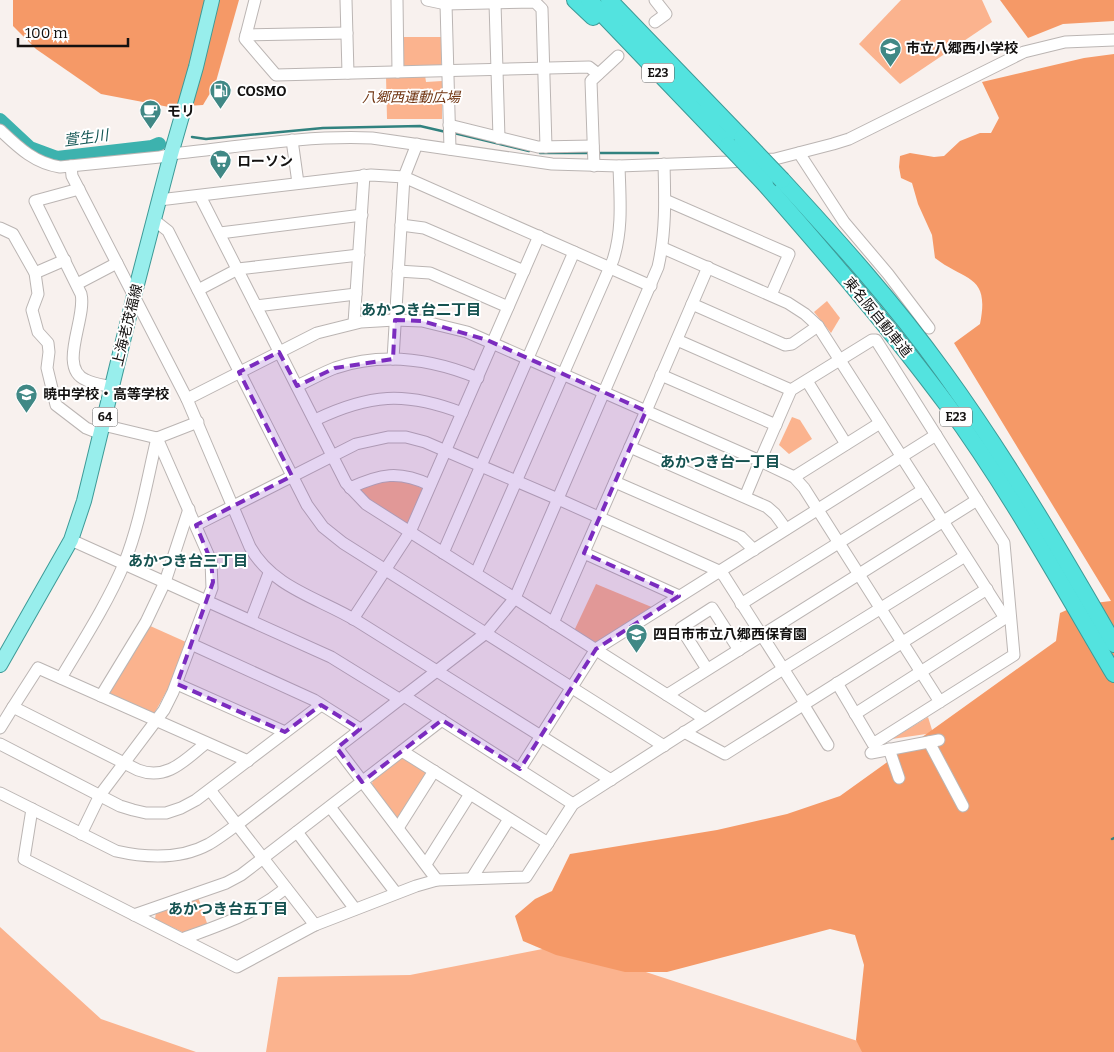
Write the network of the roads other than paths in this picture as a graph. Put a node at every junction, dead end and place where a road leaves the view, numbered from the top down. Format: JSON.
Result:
{"nodes":[{"id":1,"x":212,"y":0,"type":"edge"},
{"id":2,"x":255,"y":0,"type":"edge"},
{"id":3,"x":346,"y":0,"type":"edge"},
{"id":4,"x":397,"y":0,"type":"edge"},
{"id":5,"x":427,"y":0,"type":"edge"},
{"id":6,"x":575,"y":0,"type":"edge"},
{"id":7,"x":589,"y":0,"type":"edge"},
{"id":8,"x":609,"y":0,"type":"edge"},
{"id":9,"x":620,"y":0,"type":"edge"},
{"id":10,"x":655,"y":0,"type":"edge"},
{"id":11,"x":495,"y":3,"type":"junction"},
{"id":12,"x":446,"y":4,"type":"junction"},
{"id":13,"x":655,"y":22,"type":"dead end"},
{"id":14,"x":347,"y":33,"type":"junction"},
{"id":15,"x":246,"y":35,"type":"junction"},
{"id":16,"x":1114,"y":40,"type":"edge"},
{"id":17,"x":618,"y":56,"type":"dead end"},
{"id":18,"x":544,"y":68,"type":"junction"},
{"id":19,"x":497,"y":69,"type":"junction"},
{"id":20,"x":448,"y":71,"type":"junction"},
{"id":21,"x":398,"y":72,"type":"junction"},
{"id":22,"x":348,"y":73,"type":"junction"},
{"id":23,"x":598,"y":74,"type":"junction"},
{"id":24,"x":692,"y":97,"type":"junction"},
{"id":25,"x":0,"y":130,"type":"edge"},
{"id":26,"x":449,"y":130,"type":"junction"},
{"id":27,"x":499,"y":138,"type":"junction"},
{"id":28,"x":292,"y":140,"type":"junction"},
{"id":29,"x":735,"y":142,"type":"junction"},
{"id":30,"x":418,"y":144,"type":"junction"},
{"id":31,"x":546,"y":147,"type":"junction"},
{"id":32,"x":450,"y":149,"type":"junction"},
{"id":33,"x":171,"y":154,"type":"junction"},
{"id":34,"x":799,"y":154,"type":"junction"},
{"id":35,"x":593,"y":155,"type":"junction"},
{"id":36,"x":664,"y":164,"type":"junction"},
{"id":37,"x":71,"y":166,"type":"junction"},
{"id":38,"x":619,"y":166,"type":"junction"},
{"id":39,"x":364,"y":175,"type":"junction"},
{"id":40,"x":404,"y":177,"type":"junction"},
{"id":41,"x":298,"y":183,"type":"junction"},
{"id":42,"x":79,"y":189,"type":"junction"},
{"id":43,"x":200,"y":196,"type":"junction"},
{"id":44,"x":159,"y":200,"type":"junction"},
{"id":45,"x":665,"y":200,"type":"junction"},
{"id":46,"x":362,"y":215,"type":"junction"},
{"id":47,"x":154,"y":220,"type":"junction"},
{"id":48,"x":401,"y":224,"type":"junction"},
{"id":49,"x":0,"y":228,"type":"edge"},
{"id":50,"x":220,"y":233,"type":"junction"},
{"id":51,"x":539,"y":236,"type":"junction"},
{"id":52,"x":663,"y":248,"type":"junction"},
{"id":53,"x":574,"y":252,"type":"junction"},
{"id":54,"x":359,"y":255,"type":"junction"},
{"id":55,"x":65,"y":260,"type":"junction"},
{"id":56,"x":116,"y":263,"type":"junction"},
{"id":57,"x":708,"y":267,"type":"junction"},
{"id":58,"x":610,"y":268,"type":"junction"},
{"id":59,"x":238,"y":269,"type":"junction"},
{"id":60,"x":398,"y":271,"type":"junction"},
{"id":61,"x":524,"y":271,"type":"junction"},
{"id":62,"x":35,"y":273,"type":"junction"},
{"id":63,"x":77,"y":284,"type":"junction"},
{"id":64,"x":651,"y":286,"type":"junction"},
{"id":65,"x":198,"y":290,"type":"junction"},
{"id":66,"x":356,"y":294,"type":"junction"},
{"id":67,"x":771,"y":295,"type":"junction"},
{"id":68,"x":134,"y":296,"type":"junction"},
{"id":69,"x":692,"y":304,"type":"junction"},
{"id":70,"x":256,"y":306,"type":"junction"},
{"id":71,"x":508,"y":307,"type":"junction"},
{"id":72,"x":394,"y":320,"type":"junction"},
{"id":73,"x":354,"y":324,"type":"junction"},
{"id":74,"x":818,"y":326,"type":"junction"},
{"id":75,"x":929,"y":328,"type":"dead end"},
{"id":76,"x":677,"y":340,"type":"junction"},
{"id":77,"x":493,"y":343,"type":"junction"},
{"id":78,"x":279,"y":352,"type":"junction"},
{"id":79,"x":393,"y":359,"type":"junction"},
{"id":80,"x":528,"y":359,"type":"junction"},
{"id":81,"x":840,"y":359,"type":"junction"},
{"id":82,"x":239,"y":372,"type":"junction"},
{"id":83,"x":563,"y":374,"type":"junction"},
{"id":84,"x":662,"y":375,"type":"junction"},
{"id":85,"x":478,"y":378,"type":"junction"},
{"id":86,"x":807,"y":380,"type":"junction"},
{"id":87,"x":297,"y":386,"type":"junction"},
{"id":88,"x":112,"y":387,"type":"junction"},
{"id":89,"x":791,"y":390,"type":"junction"},
{"id":90,"x":605,"y":392,"type":"junction"},
{"id":91,"x":187,"y":399,"type":"junction"},
{"id":92,"x":646,"y":411,"type":"junction"},
{"id":93,"x":462,"y":413,"type":"junction"},
{"id":94,"x":314,"y":420,"type":"junction"},
{"id":95,"x":198,"y":422,"type":"junction"},
{"id":96,"x":880,"y":422,"type":"junction"},
{"id":97,"x":776,"y":425,"type":"junction"},
{"id":98,"x":102,"y":430,"type":"junction"},
{"id":99,"x":936,"y":435,"type":"junction"},
{"id":100,"x":158,"y":438,"type":"junction"},
{"id":101,"x":846,"y":444,"type":"junction"},
{"id":102,"x":630,"y":447,"type":"junction"},
{"id":103,"x":446,"y":450,"type":"junction"},
{"id":104,"x":332,"y":456,"type":"junction"},
{"id":105,"x":902,"y":456,"type":"junction"},
{"id":106,"x":760,"y":461,"type":"junction"},
{"id":107,"x":481,"y":465,"type":"junction"},
{"id":108,"x":292,"y":476,"type":"junction"},
{"id":109,"x":794,"y":477,"type":"junction"},
{"id":110,"x":517,"y":481,"type":"junction"},
{"id":111,"x":615,"y":482,"type":"junction"},
{"id":112,"x":430,"y":485,"type":"junction"},
{"id":113,"x":350,"y":488,"type":"junction"},
{"id":114,"x":923,"y":490,"type":"junction"},
{"id":115,"x":745,"y":497,"type":"junction"},
{"id":116,"x":558,"y":499,"type":"junction"},
{"id":117,"x":977,"y":500,"type":"junction"},
{"id":118,"x":232,"y":506,"type":"junction"},
{"id":119,"x":818,"y":509,"type":"junction"},
{"id":120,"x":189,"y":510,"type":"junction"},
{"id":121,"x":599,"y":518,"type":"junction"},
{"id":122,"x":943,"y":522,"type":"junction"},
{"id":123,"x":196,"y":524,"type":"junction"},
{"id":124,"x":786,"y":529,"type":"junction"},
{"id":125,"x":410,"y":532,"type":"junction"},
{"id":126,"x":71,"y":540,"type":"junction"},
{"id":127,"x":839,"y":542,"type":"junction"},
{"id":128,"x":754,"y":550,"type":"junction"},
{"id":129,"x":443,"y":552,"type":"junction"},
{"id":130,"x":584,"y":553,"type":"junction"},
{"id":131,"x":965,"y":556,"type":"junction"},
{"id":132,"x":124,"y":563,"type":"junction"},
{"id":133,"x":385,"y":570,"type":"junction"},
{"id":134,"x":719,"y":571,"type":"junction"},
{"id":135,"x":269,"y":573,"type":"junction"},
{"id":136,"x":476,"y":573,"type":"junction"},
{"id":137,"x":860,"y":574,"type":"junction"},
{"id":138,"x":165,"y":582,"type":"junction"},
{"id":139,"x":986,"y":589,"type":"junction"},
{"id":140,"x":679,"y":596,"type":"junction"},
{"id":141,"x":515,"y":598,"type":"junction"},
{"id":142,"x":208,"y":601,"type":"junction"},
{"id":143,"x":741,"y":604,"type":"junction"},
{"id":144,"x":881,"y":608,"type":"junction"},
{"id":145,"x":1008,"y":618,"type":"junction"},
{"id":146,"x":353,"y":619,"type":"junction"},
{"id":147,"x":250,"y":620,"type":"junction"},
{"id":148,"x":553,"y":623,"type":"junction"},
{"id":149,"x":486,"y":633,"type":"junction"},
{"id":150,"x":762,"y":636,"type":"junction"},
{"id":151,"x":903,"y":642,"type":"junction"},
{"id":152,"x":191,"y":644,"type":"junction"},
{"id":153,"x":1114,"y":644,"type":"edge"},
{"id":154,"x":596,"y":649,"type":"junction"},
{"id":155,"x":739,"y":650,"type":"junction"},
{"id":156,"x":0,"y":665,"type":"edge"},
{"id":157,"x":707,"y":669,"type":"junction"},
{"id":158,"x":783,"y":669,"type":"junction"},
{"id":159,"x":437,"y":671,"type":"junction"},
{"id":160,"x":921,"y":672,"type":"junction"},
{"id":161,"x":1114,"y":674,"type":"edge"},
{"id":162,"x":61,"y":678,"type":"junction"},
{"id":163,"x":177,"y":684,"type":"junction"},
{"id":164,"x":836,"y":684,"type":"junction"},
{"id":165,"x":572,"y":687,"type":"junction"},
{"id":166,"x":667,"y":695,"type":"junction"},
{"id":167,"x":101,"y":696,"type":"junction"},
{"id":168,"x":401,"y":697,"type":"junction"},
{"id":169,"x":940,"y":702,"type":"junction"},
{"id":170,"x":804,"y":704,"type":"junction"},
{"id":171,"x":321,"y":705,"type":"junction"},
{"id":172,"x":14,"y":707,"type":"junction"},
{"id":173,"x":855,"y":714,"type":"junction"},
{"id":174,"x":705,"y":719,"type":"junction"},
{"id":175,"x":442,"y":720,"type":"junction"},
{"id":176,"x":156,"y":721,"type":"junction"},
{"id":177,"x":0,"y":728,"type":"edge"},
{"id":178,"x":360,"y":729,"type":"junction"},
{"id":179,"x":285,"y":732,"type":"junction"},
{"id":180,"x":684,"y":732,"type":"junction"},
{"id":181,"x":541,"y":736,"type":"junction"},
{"id":182,"x":886,"y":736,"type":"junction"},
{"id":183,"x":206,"y":743,"type":"junction"},
{"id":184,"x":0,"y":744,"type":"edge"},
{"id":185,"x":828,"y":745,"type":"dead end"},
{"id":186,"x":664,"y":746,"type":"junction"},
{"id":187,"x":337,"y":748,"type":"junction"},
{"id":188,"x":888,"y":749,"type":"junction"},
{"id":189,"x":402,"y":751,"type":"junction"},
{"id":190,"x":871,"y":753,"type":"dead end"},
{"id":191,"x":248,"y":761,"type":"junction"},
{"id":192,"x":124,"y":763,"type":"junction"},
{"id":193,"x":520,"y":769,"type":"junction"},
{"id":194,"x":434,"y":771,"type":"junction"},
{"id":195,"x":899,"y":778,"type":"dead end"},
{"id":196,"x":610,"y":780,"type":"junction"},
{"id":197,"x":362,"y":782,"type":"junction"},
{"id":198,"x":210,"y":790,"type":"junction"},
{"id":199,"x":0,"y":793,"type":"edge"},
{"id":200,"x":470,"y":794,"type":"junction"},
{"id":201,"x":100,"y":795,"type":"junction"},
{"id":202,"x":573,"y":804,"type":"junction"},
{"id":203,"x":963,"y":806,"type":"dead end"},
{"id":204,"x":330,"y":807,"type":"junction"},
{"id":205,"x":32,"y":809,"type":"junction"},
{"id":206,"x":509,"y":819,"type":"junction"},
{"id":207,"x":238,"y":824,"type":"junction"},
{"id":208,"x":398,"y":828,"type":"junction"},
{"id":209,"x":297,"y":832,"type":"junction"},
{"id":210,"x":81,"y":834,"type":"junction"},
{"id":211,"x":548,"y":844,"type":"junction"},
{"id":212,"x":264,"y":858,"type":"junction"},
{"id":213,"x":426,"y":864,"type":"junction"},
{"id":214,"x":472,"y":878,"type":"junction"},
{"id":215,"x":437,"y":880,"type":"junction"},
{"id":216,"x":286,"y":888,"type":"junction"},
{"id":217,"x":396,"y":893,"type":"junction"},
{"id":218,"x":355,"y":909,"type":"junction"},
{"id":219,"x":134,"y":915,"type":"junction"},
{"id":220,"x":315,"y":925,"type":"junction"},
{"id":221,"x":182,"y":939,"type":"junction"}],
"edges":[{"from":1,"to":33,"type":"main road","name":"上海老茂福線","number":"64"},
{"from":2,"to":15,"type":"street"},
{"from":3,"to":14,"type":"street"},
{"from":4,"to":21,"type":"street"},
{"from":5,"to":12,"type":"street"},
{"from":6,"to":24,"type":"highway"},
{"from":7,"to":24,"type":"highway","name":"東名阪自動車道","number":"E23"},
{"from":8,"to":24,"type":"highway","name":"東名阪自動車道","number":"E23"},
{"from":9,"to":24,"type":"highway"},
{"from":10,"to":13,"type":"street"},
{"from":11,"to":12,"type":"street"},
{"from":11,"to":18,"type":"street"},
{"from":11,"to":19,"type":"street"},
{"from":12,"to":20,"type":"street"},
{"from":14,"to":15,"type":"street"},
{"from":14,"to":22,"type":"street"},
{"from":15,"to":22,"type":"street"},
{"from":16,"to":34,"type":"street"},
{"from":17,"to":23,"type":"street"},
{"from":18,"to":19,"type":"street"},
{"from":18,"to":23,"type":"street"},
{"from":18,"to":31,"type":"street"},
{"from":19,"to":20,"type":"street"},
{"from":19,"to":27,"type":"street"},
{"from":20,"to":21,"type":"street"},
{"from":20,"to":26,"type":"street"},
{"from":21,"to":22,"type":"street"},
{"from":23,"to":35,"type":"street"},
{"from":24,"to":29,"type":"highway","name":"東名阪自動車道","number":"E23"},
{"from":25,"to":37,"type":"street"},
{"from":26,"to":27,"type":"street"},
{"from":26,"to":32,"type":"street"},
{"from":27,"to":31,"type":"street"},
{"from":28,"to":30,"type":"street"},
{"from":28,"to":33,"type":"street"},
{"from":28,"to":41,"type":"street"},
{"from":29,"to":153,"type":"highway","name":"東名阪自動車道","number":"E23","bridge":true},
{"from":29,"to":161,"type":"highway","name":"東名阪自動車道","number":"E23","bridge":true},
{"from":30,"to":32,"type":"street"},
{"from":30,"to":40,"type":"street"},
{"from":31,"to":35,"type":"street"},
{"from":32,"to":35,"type":"street"},
{"from":33,"to":37,"type":"street"},
{"from":33,"to":44,"type":"main road","name":"上海老茂福線","number":"64"},
{"from":34,"to":36,"type":"street"},
{"from":34,"to":75,"type":"street"},
{"from":35,"to":38,"type":"street"},
{"from":36,"to":38,"type":"street"},
{"from":36,"to":45,"type":"street"},
{"from":37,"to":42,"type":"street"},
{"from":38,"to":58,"type":"street"},
{"from":39,"to":40,"type":"street"},
{"from":39,"to":41,"type":"street"},
{"from":39,"to":46,"type":"street"},
{"from":40,"to":48,"type":"street"},
{"from":40,"to":51,"type":"street"},
{"from":41,"to":43,"type":"street"},
{"from":42,"to":55,"type":"street"},
{"from":42,"to":56,"type":"street"},
{"from":43,"to":44,"type":"street"},
{"from":43,"to":50,"type":"street"},
{"from":44,"to":47,"type":"main road","name":"上海老茂福線","number":"64"},
{"from":45,"to":52,"type":"street"},
{"from":45,"to":67,"type":"street"},
{"from":46,"to":50,"type":"street"},
{"from":46,"to":54,"type":"street"},
{"from":47,"to":65,"type":"street"},
{"from":47,"to":68,"type":"main road","name":"上海老茂福線","number":"64"},
{"from":48,"to":60,"type":"street"},
{"from":48,"to":61,"type":"street"},
{"from":49,"to":62,"type":"street"},
{"from":50,"to":59,"type":"street"},
{"from":51,"to":53,"type":"street"},
{"from":51,"to":61,"type":"street"},
{"from":52,"to":57,"type":"street"},
{"from":52,"to":64,"type":"street"},
{"from":53,"to":58,"type":"street"},
{"from":53,"to":80,"type":"street"},
{"from":54,"to":59,"type":"street"},
{"from":54,"to":66,"type":"street"},
{"from":55,"to":62,"type":"street"},
{"from":55,"to":63,"type":"street"},
{"from":56,"to":63,"type":"street"},
{"from":56,"to":68,"type":"street"},
{"from":57,"to":67,"type":"street"},
{"from":57,"to":69,"type":"street"},
{"from":58,"to":64,"type":"street"},
{"from":58,"to":83,"type":"street"},
{"from":59,"to":65,"type":"street"},
{"from":59,"to":70,"type":"street"},
{"from":60,"to":71,"type":"street"},
{"from":60,"to":72,"type":"street"},
{"from":61,"to":71,"type":"street"},
{"from":62,"to":98,"type":"street"},
{"from":63,"to":88,"type":"street"},
{"from":64,"to":90,"type":"street"},
{"from":65,"to":82,"type":"street"},
{"from":66,"to":70,"type":"street"},
{"from":66,"to":73,"type":"street"},
{"from":67,"to":74,"type":"street"},
{"from":68,"to":88,"type":"main road","name":"上海老茂福線","number":"64"},
{"from":68,"to":91,"type":"street"},
{"from":69,"to":74,"type":"street"},
{"from":69,"to":76,"type":"street"},
{"from":70,"to":78,"type":"street"},
{"from":71,"to":77,"type":"street"},
{"from":72,"to":73,"type":"street"},
{"from":72,"to":77,"type":"street"},
{"from":72,"to":79,"type":"street"},
{"from":73,"to":78,"type":"street"},
{"from":74,"to":81,"type":"street"},
{"from":76,"to":84,"type":"street"},
{"from":76,"to":89,"type":"street"},
{"from":77,"to":80,"type":"street"},
{"from":77,"to":85,"type":"street"},
{"from":78,"to":82,"type":"street"},
{"from":78,"to":87,"type":"street"},
{"from":79,"to":85,"type":"street"},
{"from":79,"to":87,"type":"street"},
{"from":80,"to":83,"type":"street"},
{"from":80,"to":107,"type":"street"},
{"from":81,"to":86,"type":"street"},
{"from":81,"to":96,"type":"street"},
{"from":81,"to":99,"type":"street"},
{"from":82,"to":91,"type":"street"},
{"from":82,"to":108,"type":"street"},
{"from":83,"to":90,"type":"street"},
{"from":83,"to":110,"type":"street"},
{"from":84,"to":92,"type":"street"},
{"from":84,"to":97,"type":"street"},
{"from":85,"to":93,"type":"street"},
{"from":86,"to":89,"type":"street"},
{"from":86,"to":101,"type":"street"},
{"from":87,"to":94,"type":"street"},
{"from":88,"to":98,"type":"main road","name":"上海老茂福線","number":"64"},
{"from":89,"to":97,"type":"street"},
{"from":90,"to":92,"type":"street"},
{"from":90,"to":116,"type":"street"},
{"from":91,"to":95,"type":"street"},
{"from":92,"to":102,"type":"street"},
{"from":92,"to":106,"type":"street"},
{"from":93,"to":94,"type":"street"},
{"from":93,"to":103,"type":"street"},
{"from":94,"to":104,"type":"street"},
{"from":95,"to":100,"type":"street"},
{"from":95,"to":118,"type":"street"},
{"from":96,"to":101,"type":"street"},
{"from":96,"to":105,"type":"street"},
{"from":97,"to":106,"type":"street"},
{"from":98,"to":100,"type":"street"},
{"from":98,"to":126,"type":"main road","name":"上海老茂福線","number":"64"},
{"from":99,"to":105,"type":"street"},
{"from":99,"to":117,"type":"street"},
{"from":100,"to":120,"type":"street"},
{"from":100,"to":132,"type":"street"},
{"from":101,"to":109,"type":"street"},
{"from":102,"to":111,"type":"street"},
{"from":102,"to":115,"type":"street"},
{"from":103,"to":104,"type":"street"},
{"from":103,"to":107,"type":"street"},
{"from":103,"to":112,"type":"street"},
{"from":104,"to":108,"type":"street"},
{"from":104,"to":113,"type":"street"},
{"from":105,"to":114,"type":"street"},
{"from":105,"to":119,"type":"street"},
{"from":106,"to":109,"type":"street"},
{"from":106,"to":115,"type":"street"},
{"from":107,"to":110,"type":"street"},
{"from":107,"to":129,"type":"street"},
{"from":108,"to":118,"type":"street"},
{"from":108,"to":133,"type":"street"},
{"from":109,"to":119,"type":"street"},
{"from":110,"to":116,"type":"street"},
{"from":110,"to":136,"type":"street"},
{"from":111,"to":121,"type":"street"},
{"from":111,"to":128,"type":"street"},
{"from":112,"to":113,"type":"street"},
{"from":112,"to":125,"type":"street"},
{"from":113,"to":125,"type":"street"},
{"from":114,"to":122,"type":"street"},
{"from":114,"to":127,"type":"street"},
{"from":115,"to":124,"type":"street"},
{"from":116,"to":121,"type":"street"},
{"from":116,"to":141,"type":"street"},
{"from":117,"to":122,"type":"street"},
{"from":117,"to":145,"type":"street"},
{"from":118,"to":123,"type":"street"},
{"from":118,"to":135,"type":"street"},
{"from":119,"to":124,"type":"street"},
{"from":119,"to":127,"type":"street"},
{"from":120,"to":123,"type":"street"},
{"from":120,"to":138,"type":"street"},
{"from":121,"to":130,"type":"street"},
{"from":121,"to":134,"type":"street"},
{"from":122,"to":131,"type":"street"},
{"from":122,"to":137,"type":"street"},
{"from":123,"to":142,"type":"street"},
{"from":124,"to":128,"type":"street"},
{"from":125,"to":129,"type":"street"},
{"from":125,"to":133,"type":"street"},
{"from":126,"to":132,"type":"street"},
{"from":126,"to":156,"type":"main road","name":"上海老茂福線","number":"64"},
{"from":127,"to":137,"type":"street"},
{"from":127,"to":143,"type":"street"},
{"from":128,"to":134,"type":"street"},
{"from":129,"to":136,"type":"street"},
{"from":130,"to":140,"type":"street"},
{"from":130,"to":148,"type":"street"},
{"from":131,"to":139,"type":"street"},
{"from":131,"to":144,"type":"street"},
{"from":132,"to":138,"type":"street"},
{"from":132,"to":162,"type":"street"},
{"from":133,"to":146,"type":"street"},
{"from":133,"to":149,"type":"street"},
{"from":134,"to":140,"type":"street"},
{"from":134,"to":143,"type":"street"},
{"from":135,"to":146,"type":"street"},
{"from":135,"to":147,"type":"street"},
{"from":136,"to":141,"type":"street"},
{"from":137,"to":144,"type":"street"},
{"from":137,"to":150,"type":"street"},
{"from":138,"to":142,"type":"street"},
{"from":138,"to":167,"type":"street"},
{"from":139,"to":145,"type":"street"},
{"from":139,"to":151,"type":"street"},
{"from":140,"to":154,"type":"street"},
{"from":141,"to":148,"type":"street"},
{"from":141,"to":149,"type":"street"},
{"from":142,"to":147,"type":"street"},
{"from":142,"to":152,"type":"street"},
{"from":143,"to":150,"type":"street"},
{"from":144,"to":151,"type":"street"},
{"from":144,"to":158,"type":"street"},
{"from":145,"to":160,"type":"street"},
{"from":145,"to":169,"type":"street"},
{"from":146,"to":159,"type":"street"},
{"from":147,"to":168,"type":"street"},
{"from":148,"to":154,"type":"street"},
{"from":149,"to":159,"type":"street"},
{"from":149,"to":165,"type":"street"},
{"from":150,"to":155,"type":"street"},
{"from":150,"to":158,"type":"street"},
{"from":151,"to":160,"type":"street"},
{"from":151,"to":164,"type":"street"},
{"from":152,"to":163,"type":"street"},
{"from":152,"to":171,"type":"street"},
{"from":154,"to":165,"type":"street"},
{"from":154,"to":166,"type":"street"},
{"from":155,"to":157,"type":"street"},
{"from":155,"to":157,"type":"street"},
{"from":157,"to":166,"type":"street"},
{"from":158,"to":170,"type":"street"},
{"from":158,"to":174,"type":"street"},
{"from":159,"to":168,"type":"street"},
{"from":159,"to":181,"type":"street"},
{"from":160,"to":169,"type":"street"},
{"from":160,"to":173,"type":"street"},
{"from":162,"to":167,"type":"street"},
{"from":162,"to":172,"type":"street"},
{"from":163,"to":176,"type":"street"},
{"from":163,"to":179,"type":"street"},
{"from":164,"to":170,"type":"street"},
{"from":164,"to":173,"type":"street"},
{"from":165,"to":181,"type":"street"},
{"from":165,"to":186,"type":"street"},
{"from":166,"to":174,"type":"street"},
{"from":167,"to":176,"type":"street"},
{"from":168,"to":175,"type":"street"},
{"from":168,"to":178,"type":"street"},
{"from":169,"to":182,"type":"street"},
{"from":170,"to":180,"type":"street"},
{"from":170,"to":185,"type":"street"},
{"from":171,"to":178,"type":"street"},
{"from":171,"to":179,"type":"street"},
{"from":172,"to":177,"type":"street"},
{"from":172,"to":192,"type":"street"},
{"from":173,"to":182,"type":"street"},
{"from":174,"to":180,"type":"street"},
{"from":175,"to":189,"type":"street"},
{"from":175,"to":193,"type":"street"},
{"from":176,"to":183,"type":"street"},
{"from":176,"to":192,"type":"street"},
{"from":178,"to":187,"type":"street"},
{"from":179,"to":191,"type":"street"},
{"from":180,"to":186,"type":"street"},
{"from":181,"to":193,"type":"street"},
{"from":181,"to":196,"type":"street"},
{"from":182,"to":188,"type":"street"},
{"from":183,"to":191,"type":"street"},
{"from":183,"to":192,"type":"street"},
{"from":184,"to":201,"type":"street"},
{"from":186,"to":196,"type":"street"},
{"from":187,"to":197,"type":"street"},
{"from":187,"to":207,"type":"street"},
{"from":188,"to":190,"type":"street"},
{"from":188,"to":195,"type":"street"},
{"from":188,"to":203,"type":"street"},
{"from":189,"to":194,"type":"street"},
{"from":189,"to":197,"type":"street"},
{"from":191,"to":198,"type":"street"},
{"from":192,"to":201,"type":"street"},
{"from":193,"to":202,"type":"street"},
{"from":194,"to":200,"type":"street"},
{"from":194,"to":208,"type":"street"},
{"from":196,"to":202,"type":"street"},
{"from":197,"to":204,"type":"street"},
{"from":197,"to":208,"type":"street"},
{"from":198,"to":201,"type":"street"},
{"from":198,"to":207,"type":"street"},
{"from":199,"to":205,"type":"street"},
{"from":200,"to":206,"type":"street"},
{"from":200,"to":213,"type":"street"},
{"from":201,"to":210,"type":"street"},
{"from":202,"to":211,"type":"street"},
{"from":204,"to":209,"type":"street"},
{"from":204,"to":217,"type":"street"},
{"from":205,"to":210,"type":"street"},
{"from":205,"to":219,"type":"street"},
{"from":206,"to":211,"type":"street"},
{"from":206,"to":214,"type":"street"},
{"from":207,"to":210,"type":"street"},
{"from":207,"to":212,"type":"street"},
{"from":208,"to":213,"type":"street"},
{"from":209,"to":212,"type":"street"},
{"from":209,"to":218,"type":"street"},
{"from":211,"to":214,"type":"street"},
{"from":212,"to":216,"type":"street"},
{"from":212,"to":219,"type":"street"},
{"from":213,"to":215,"type":"street"},
{"from":214,"to":215,"type":"street"},
{"from":215,"to":217,"type":"street"},
{"from":216,"to":220,"type":"street"},
{"from":216,"to":221,"type":"street"},
{"from":217,"to":218,"type":"street"},
{"from":218,"to":220,"type":"street"},
{"from":219,"to":221,"type":"street"},
{"from":220,"to":221,"type":"street"}]}
